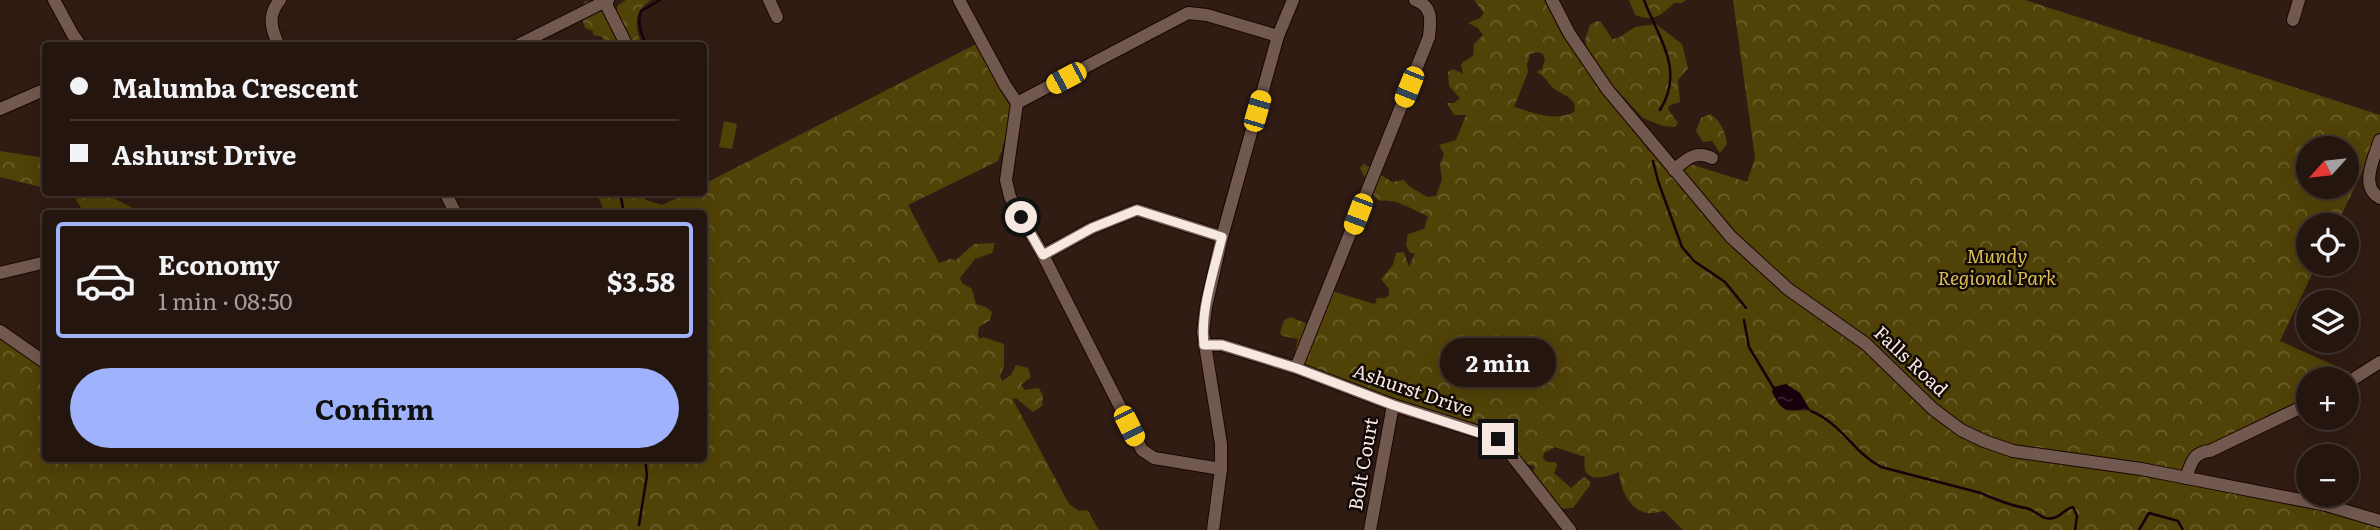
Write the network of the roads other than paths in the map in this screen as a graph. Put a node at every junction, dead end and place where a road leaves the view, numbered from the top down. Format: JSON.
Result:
{"nodes":[{"id":1,"x":54,"y":0,"type":"edge"},
{"id":2,"x":280,"y":0,"type":"edge"},
{"id":3,"x":769,"y":0,"type":"edge"},
{"id":4,"x":959,"y":0,"type":"edge"},
{"id":5,"x":1293,"y":0,"type":"edge"},
{"id":6,"x":1415,"y":0,"type":"edge"},
{"id":7,"x":1552,"y":0,"type":"edge"},
{"id":8,"x":2299,"y":0,"type":"edge"},
{"id":9,"x":606,"y":1,"type":"edge"},
{"id":10,"x":777,"y":17,"type":"dead end"},
{"id":11,"x":2293,"y":20,"type":"dead end"},
{"id":12,"x":1278,"y":36,"type":"junction"},
{"id":13,"x":77,"y":42,"type":"edge"},
{"id":14,"x":278,"y":42,"type":"edge"},
{"id":15,"x":524,"y":42,"type":"edge"},
{"id":16,"x":624,"y":42,"type":"edge"},
{"id":17,"x":42,"y":91,"type":"edge"},
{"id":18,"x":1017,"y":103,"type":"junction"},
{"id":19,"x":0,"y":109,"type":"edge"},
{"id":20,"x":2380,"y":140,"type":"edge"},
{"id":21,"x":1712,"y":158,"type":"dead end"},
{"id":22,"x":1674,"y":170,"type":"junction"},
{"id":23,"x":2375,"y":194,"type":"edge"},
{"id":24,"x":1222,"y":237,"type":"junction"},
{"id":25,"x":1043,"y":255,"type":"junction"},
{"id":26,"x":42,"y":263,"type":"edge"},
{"id":27,"x":0,"y":273,"type":"edge"},
{"id":28,"x":0,"y":331,"type":"edge"},
{"id":29,"x":1204,"y":345,"type":"junction"},
{"id":30,"x":42,"y":360,"type":"edge"},
{"id":31,"x":2380,"y":362,"type":"edge"},
{"id":32,"x":1296,"y":368,"type":"junction"},
{"id":33,"x":2359,"y":375,"type":"edge"},
{"id":34,"x":1393,"y":405,"type":"junction"},
{"id":35,"x":2296,"y":410,"type":"edge"},
{"id":36,"x":1221,"y":468,"type":"junction"},
{"id":37,"x":2192,"y":479,"type":"junction"},
{"id":38,"x":2380,"y":521,"type":"edge"},
{"id":39,"x":1213,"y":530,"type":"edge"},
{"id":40,"x":1370,"y":530,"type":"edge"},
{"id":41,"x":1570,"y":530,"type":"edge"}],
"edges":[{"from":1,"to":13,"type":"street"},
{"from":2,"to":14,"type":"street"},
{"from":3,"to":10,"type":"street"},
{"from":4,"to":18,"type":"street"},
{"from":5,"to":12,"type":"street"},
{"from":6,"to":32,"type":"street"},
{"from":7,"to":22,"type":"street","name":"Falls Road"},
{"from":8,"to":11,"type":"street"},
{"from":9,"to":15,"type":"street"},
{"from":9,"to":16,"type":"street"},
{"from":12,"to":18,"type":"street"},
{"from":12,"to":24,"type":"street"},
{"from":17,"to":19,"type":"street"},
{"from":18,"to":25,"type":"street"},
{"from":20,"to":23,"type":"street"},
{"from":21,"to":22,"type":"street"},
{"from":22,"to":37,"type":"street","name":"Falls Road"},
{"from":24,"to":25,"type":"street"},
{"from":24,"to":29,"type":"street"},
{"from":25,"to":36,"type":"street"},
{"from":26,"to":27,"type":"street"},
{"from":28,"to":30,"type":"street"},
{"from":29,"to":32,"type":"street","name":"Ashurst Drive"},
{"from":29,"to":36,"type":"street"},
{"from":31,"to":33,"type":"street"},
{"from":32,"to":34,"type":"street","name":"Ashurst Drive"},
{"from":34,"to":40,"type":"street","name":"Bolt Court"},
{"from":34,"to":41,"type":"street","name":"Ashurst Drive"},
{"from":35,"to":37,"type":"street"},
{"from":36,"to":39,"type":"street"},
{"from":37,"to":38,"type":"street","name":"Falls Road"}]}
